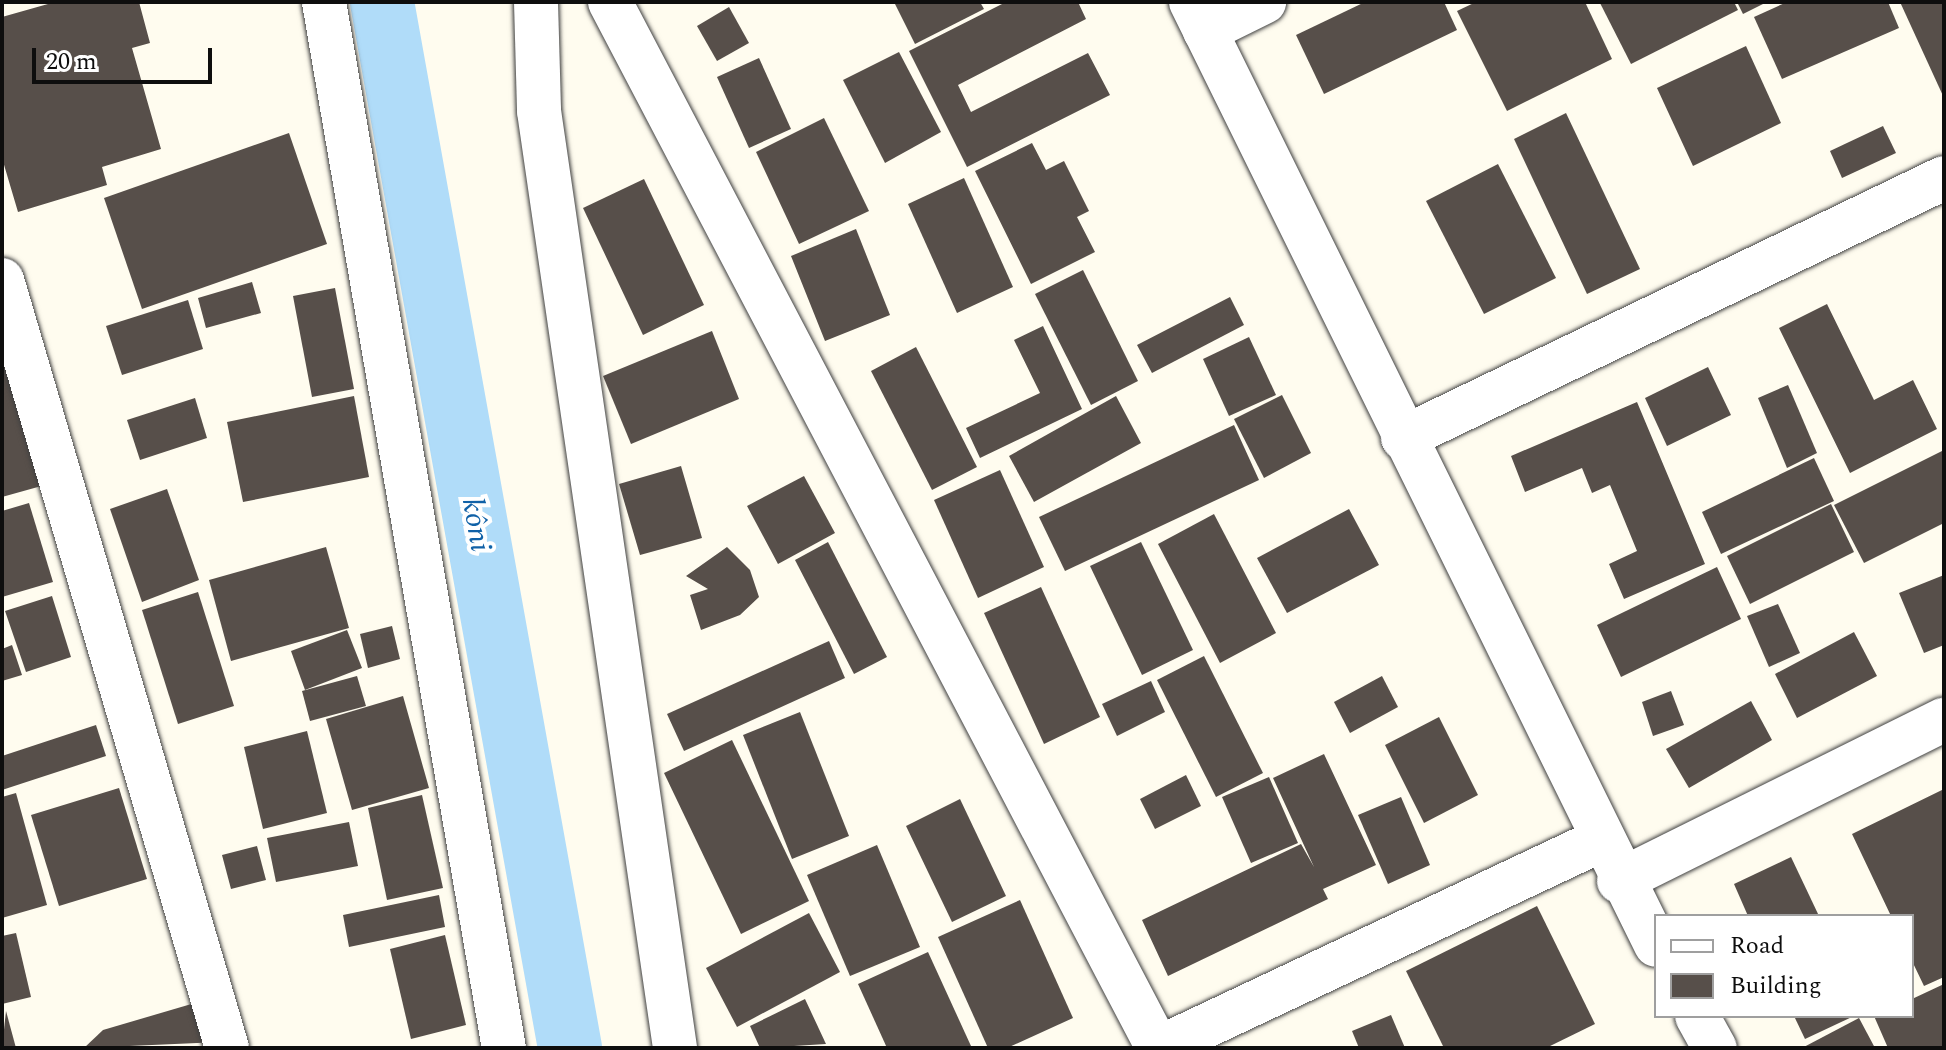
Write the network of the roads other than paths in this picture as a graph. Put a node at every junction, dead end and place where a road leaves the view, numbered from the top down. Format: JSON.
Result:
{"nodes":[{"id":1,"x":324,"y":2,"type":"edge"},
{"id":2,"x":536,"y":2,"type":"edge"},
{"id":3,"x":610,"y":2,"type":"edge"},
{"id":4,"x":1264,"y":2,"type":"edge"},
{"id":5,"x":1198,"y":16,"type":"edge"},
{"id":6,"x":1944,"y":178,"type":"edge"},
{"id":7,"x":2,"y":280,"type":"edge"},
{"id":8,"x":1403,"y":438,"type":"junction"},
{"id":9,"x":1944,"y":720,"type":"edge"},
{"id":10,"x":1599,"y":841,"type":"junction"},
{"id":11,"x":1619,"y":881,"type":"junction"},
{"id":12,"x":1654,"y":942,"type":"edge"},
{"id":13,"x":1698,"y":1018,"type":"edge"},
{"id":14,"x":227,"y":1048,"type":"edge"},
{"id":15,"x":504,"y":1048,"type":"edge"},
{"id":16,"x":675,"y":1048,"type":"edge"},
{"id":17,"x":1158,"y":1048,"type":"edge"},
{"id":18,"x":1715,"y":1048,"type":"edge"}],
"edges":[{"from":1,"to":15,"type":"street"},
{"from":2,"to":16,"type":"street"},
{"from":3,"to":17,"type":"street"},
{"from":4,"to":5,"type":"street"},
{"from":5,"to":8,"type":"street"},
{"from":6,"to":8,"type":"street"},
{"from":7,"to":14,"type":"street"},
{"from":8,"to":10,"type":"street"},
{"from":9,"to":11,"type":"street"},
{"from":10,"to":11,"type":"street"},
{"from":10,"to":17,"type":"street"},
{"from":11,"to":12,"type":"street"},
{"from":13,"to":18,"type":"street"}]}
